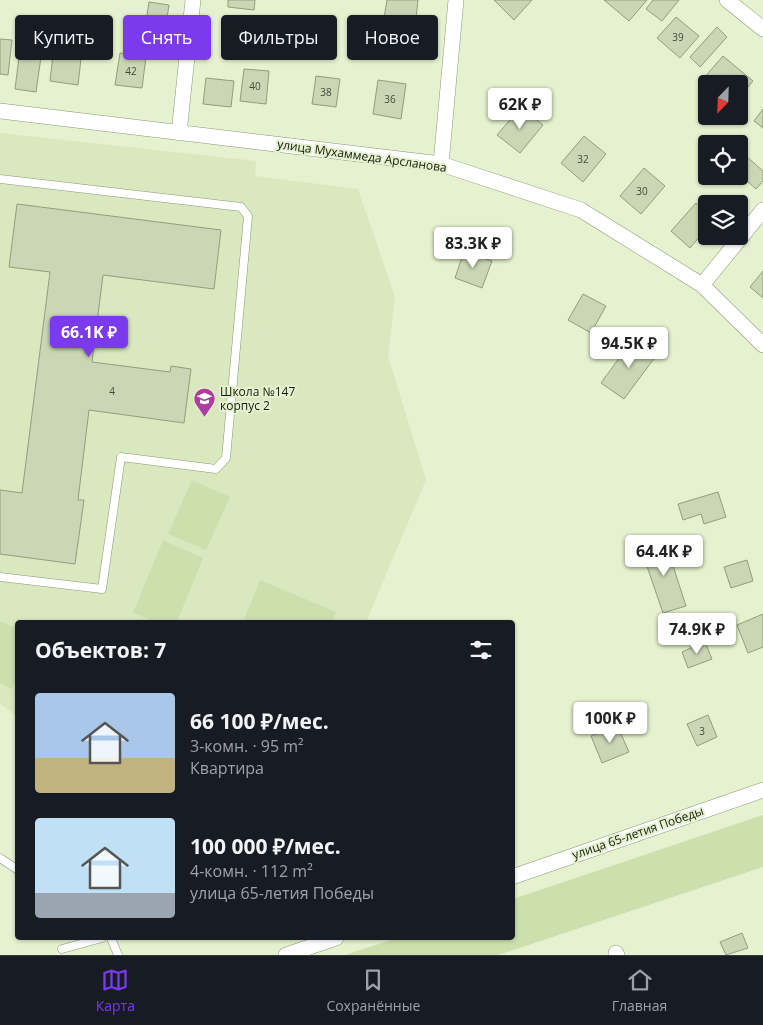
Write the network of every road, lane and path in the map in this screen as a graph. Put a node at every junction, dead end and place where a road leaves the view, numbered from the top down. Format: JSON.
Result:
{"nodes":[{"id":1,"x":194,"y":0,"type":"edge"},
{"id":2,"x":456,"y":0,"type":"edge"},
{"id":3,"x":727,"y":0,"type":"edge"},
{"id":4,"x":763,"y":29,"type":"edge"},
{"id":5,"x":0,"y":111,"type":"edge"},
{"id":6,"x":179,"y":133,"type":"junction"},
{"id":7,"x":441,"y":164,"type":"junction"},
{"id":8,"x":0,"y":179,"type":"edge"},
{"id":9,"x":763,"y":210,"type":"edge"},
{"id":10,"x":702,"y":285,"type":"junction"},
{"id":11,"x":763,"y":345,"type":"edge"},
{"id":12,"x":0,"y":577,"type":"edge"},
{"id":13,"x":763,"y":790,"type":"edge"},
{"id":14,"x":0,"y":858,"type":"edge"},
{"id":15,"x":15,"y":868,"type":"edge"},
{"id":16,"x":515,"y":876,"type":"edge"},
{"id":17,"x":95,"y":940,"type":"edge"},
{"id":18,"x":113,"y":940,"type":"edge"},
{"id":19,"x":330,"y":940,"type":"edge"},
{"id":20,"x":62,"y":949,"type":"dead end"},
{"id":21,"x":118,"y":955,"type":"edge"},
{"id":22,"x":286,"y":955,"type":"edge"}],
"edges":[{"from":1,"to":6,"type":"street"},
{"from":2,"to":7,"type":"street"},
{"from":3,"to":4,"type":"street"},
{"from":5,"to":6,"type":"street","name":"улица Мухаммеда Арсланова"},
{"from":6,"to":7,"type":"street","name":"улица Мухаммеда Арсланова"},
{"from":7,"to":10,"type":"street","name":"улица Мухаммеда Арсланова"},
{"from":8,"to":12,"type":"lane"},
{"from":9,"to":10,"type":"street"},
{"from":10,"to":11,"type":"street","name":"улица Мухаммеда Арсланова"},
{"from":13,"to":16,"type":"street","name":"улица 65-летия Победы"},
{"from":14,"to":15,"type":"lane"},
{"from":17,"to":20,"type":"lane"},
{"from":18,"to":21,"type":"lane"},
{"from":19,"to":22,"type":"street"}]}
